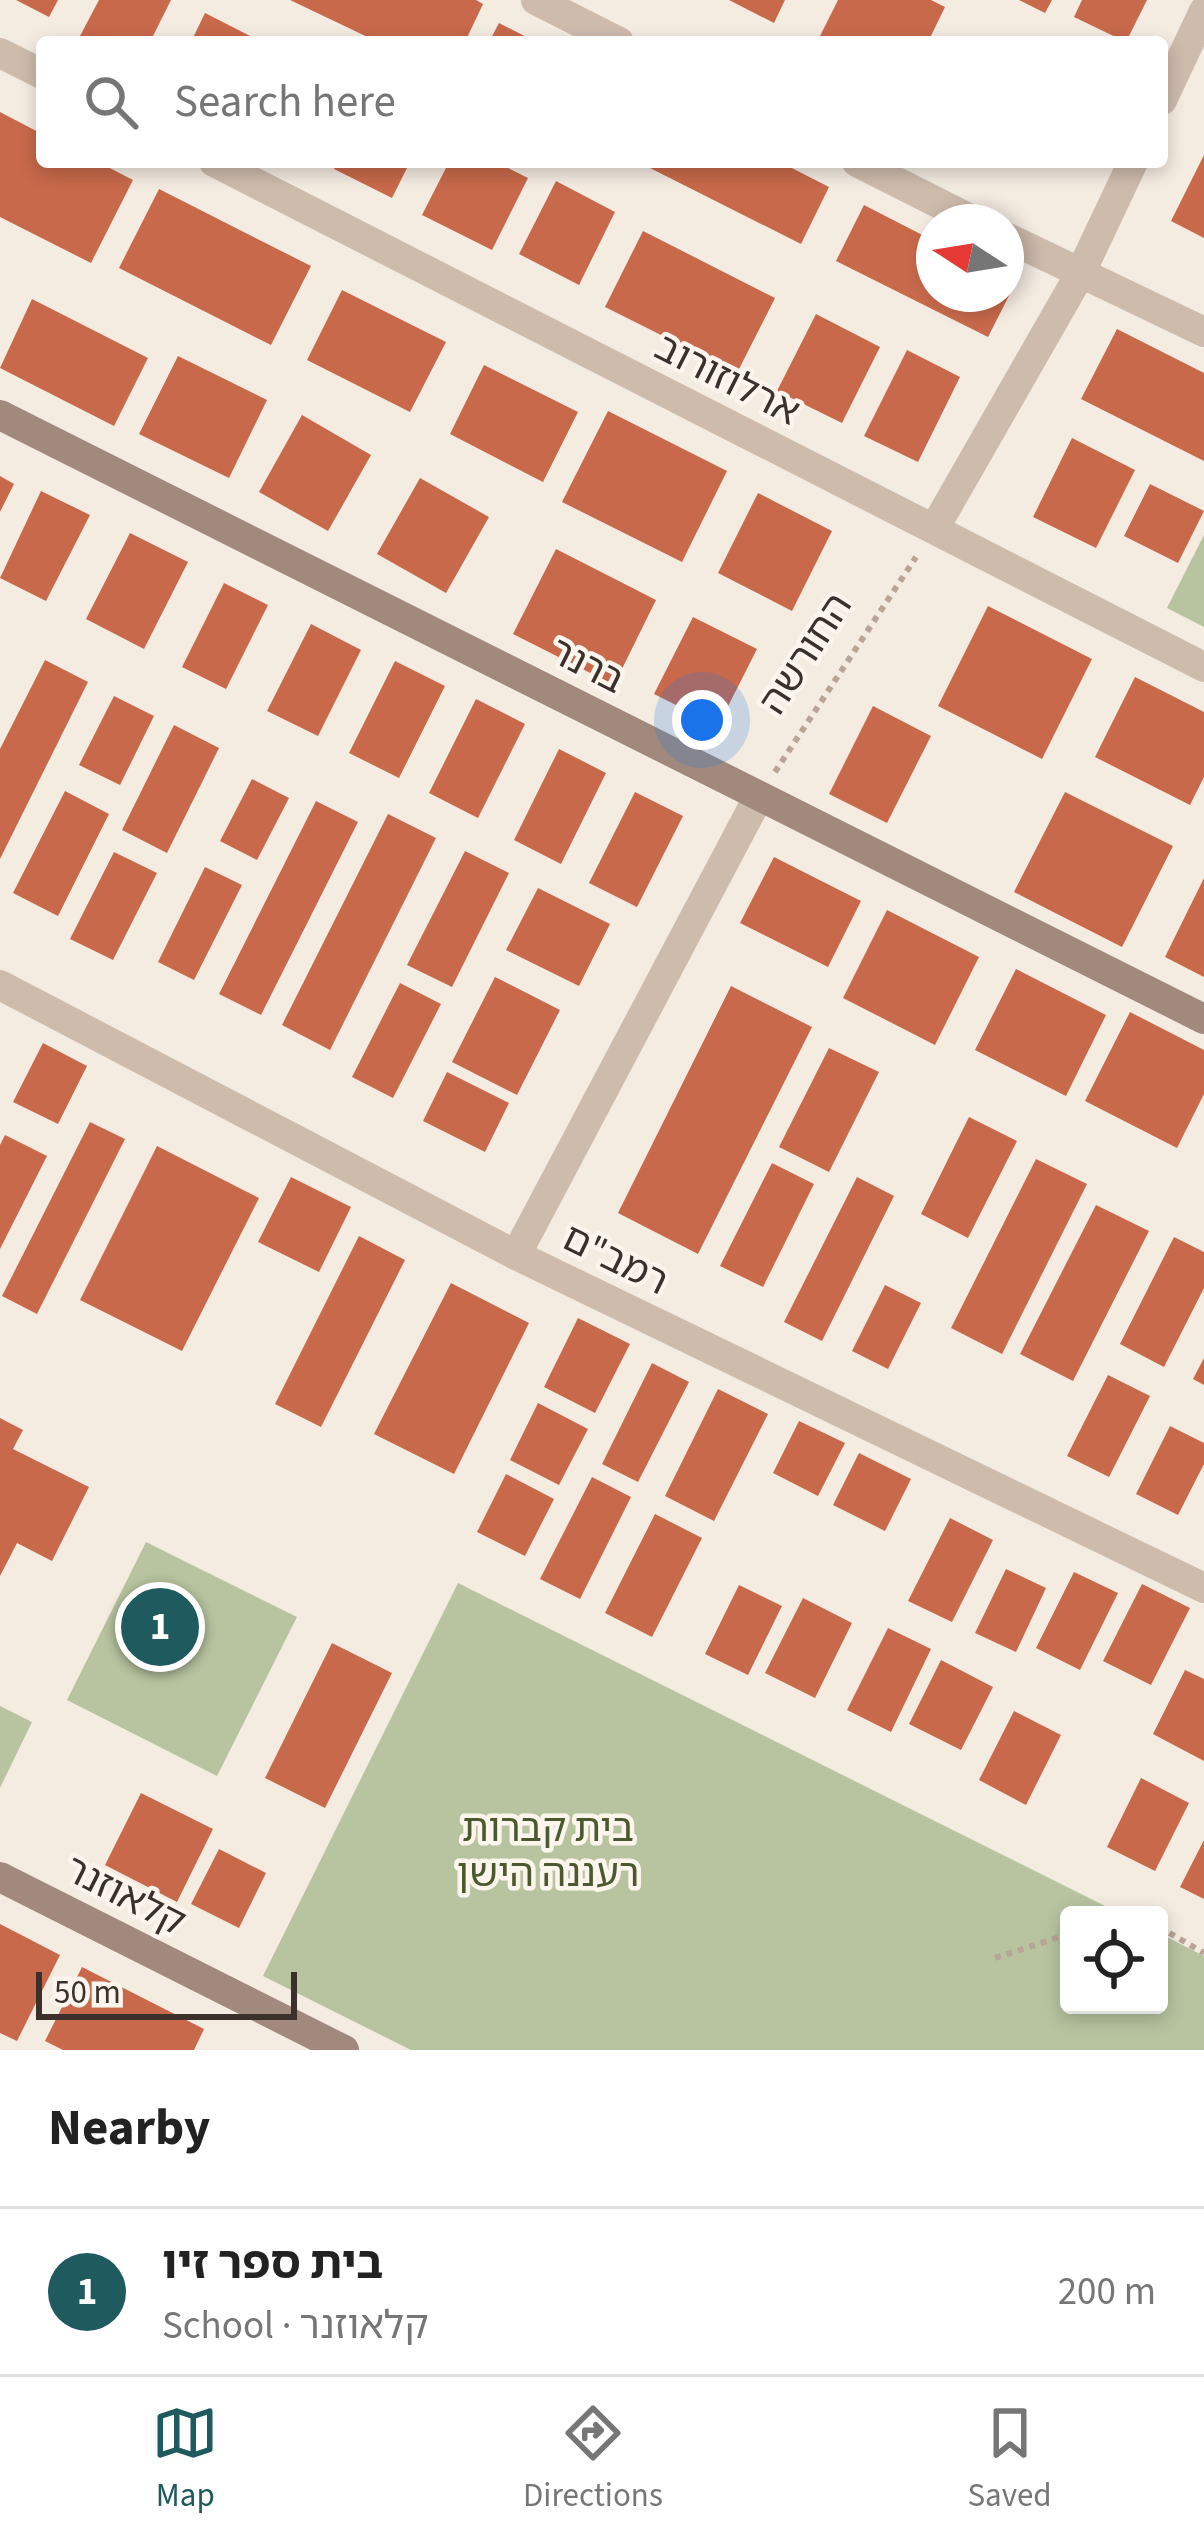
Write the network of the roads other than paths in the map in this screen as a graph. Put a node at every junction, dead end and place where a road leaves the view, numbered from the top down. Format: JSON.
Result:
{"nodes":[{"id":1,"x":536,"y":0,"type":"edge"},
{"id":2,"x":1204,"y":11,"type":"edge"},
{"id":3,"x":607,"y":36,"type":"edge"},
{"id":4,"x":0,"y":53,"type":"edge"},
{"id":5,"x":36,"y":71,"type":"edge"},
{"id":6,"x":1168,"y":87,"type":"edge"},
{"id":7,"x":226,"y":168,"type":"edge"},
{"id":8,"x":869,"y":168,"type":"edge"},
{"id":9,"x":1130,"y":168,"type":"edge"},
{"id":10,"x":940,"y":204,"type":"edge"},
{"id":11,"x":1024,"y":246,"type":"edge"},
{"id":12,"x":1080,"y":274,"type":"junction"},
{"id":13,"x":1204,"y":332,"type":"edge"},
{"id":14,"x":0,"y":415,"type":"edge"},
{"id":15,"x":934,"y":529,"type":"junction"},
{"id":16,"x":1204,"y":667,"type":"edge"},
{"id":17,"x":759,"y":796,"type":"junction"},
{"id":18,"x":0,"y":985,"type":"edge"},
{"id":19,"x":1204,"y":1019,"type":"edge"},
{"id":20,"x":516,"y":1255,"type":"junction"},
{"id":21,"x":1204,"y":1588,"type":"edge"},
{"id":22,"x":0,"y":1876,"type":"edge"},
{"id":23,"x":344,"y":2050,"type":"edge"}],
"edges":[{"from":1,"to":3,"type":"street"},
{"from":2,"to":6,"type":"street"},
{"from":4,"to":5,"type":"street"},
{"from":7,"to":15,"type":"street","name":"ארלוזורוב"},
{"from":8,"to":10,"type":"street"},
{"from":9,"to":12,"type":"street"},
{"from":11,"to":12,"type":"street"},
{"from":12,"to":13,"type":"street"},
{"from":12,"to":15,"type":"street"},
{"from":14,"to":17,"type":"street","name":"ברנר"},
{"from":15,"to":16,"type":"street","name":"ארלוזורוב"},
{"from":17,"to":19,"type":"street","name":"ברנר"},
{"from":17,"to":20,"type":"street"},
{"from":18,"to":20,"type":"street","name":"רמב\"ם"},
{"from":20,"to":21,"type":"street","name":"רמב\"ם"},
{"from":22,"to":23,"type":"street","name":"קלאוזנר"}]}
